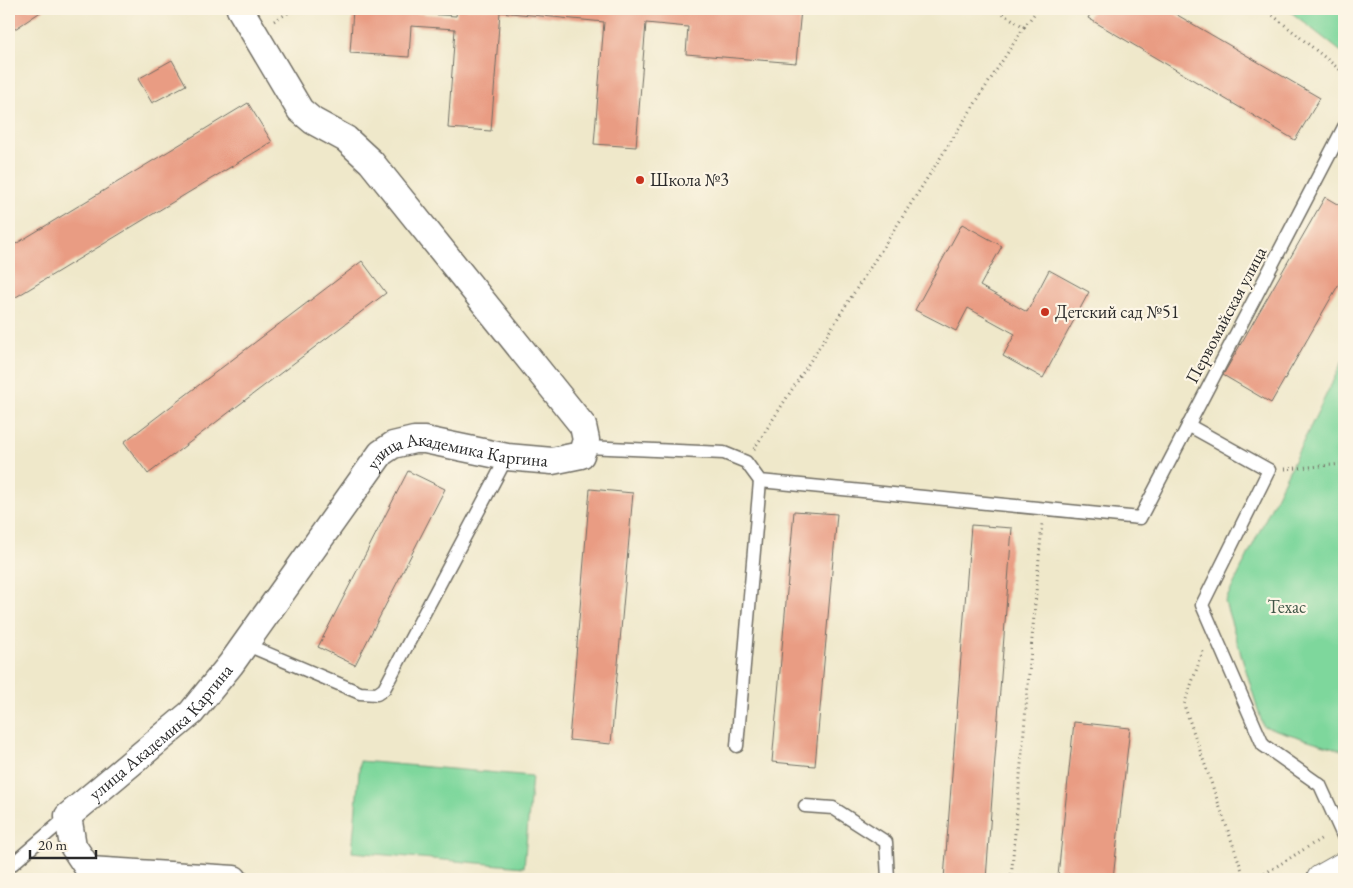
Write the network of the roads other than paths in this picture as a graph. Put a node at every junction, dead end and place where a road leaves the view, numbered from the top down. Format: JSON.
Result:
{"nodes":[{"id":1,"x":240,"y":9,"type":"edge"},
{"id":2,"x":1344,"y":128,"type":"edge"},
{"id":3,"x":1188,"y":425,"type":"junction"},
{"id":4,"x":586,"y":447,"type":"junction"},
{"id":5,"x":507,"y":457,"type":"junction"},
{"id":6,"x":760,"y":481,"type":"junction"},
{"id":7,"x":245,"y":644,"type":"junction"},
{"id":8,"x":737,"y":746,"type":"dead end"},
{"id":9,"x":805,"y":806,"type":"dead end"},
{"id":10,"x":68,"y":816,"type":"junction"},
{"id":11,"x":1341,"y":833,"type":"edge"},
{"id":12,"x":1344,"y":866,"type":"edge"},
{"id":13,"x":9,"y":867,"type":"edge"},
{"id":14,"x":234,"y":879,"type":"edge"},
{"id":15,"x":888,"y":879,"type":"edge"},
{"id":16,"x":1321,"y":879,"type":"edge"}],
"edges":[{"from":1,"to":4,"type":"street"},
{"from":2,"to":3,"type":"lane","name":"Первомайская улица"},
{"from":3,"to":6,"type":"lane","name":"Первомайская улица"},
{"from":3,"to":11,"type":"lane"},
{"from":4,"to":5,"type":"street","name":"улица Академика Каргина"},
{"from":4,"to":6,"type":"lane"},
{"from":5,"to":7,"type":"street","name":"улица Академика Каргина"},
{"from":5,"to":7,"type":"lane"},
{"from":6,"to":8,"type":"lane"},
{"from":7,"to":10,"type":"street","name":"улица Академика Каргина"},
{"from":9,"to":15,"type":"lane"},
{"from":10,"to":13,"type":"lane"},
{"from":10,"to":14,"type":"street"},
{"from":12,"to":16,"type":"street"}]}
